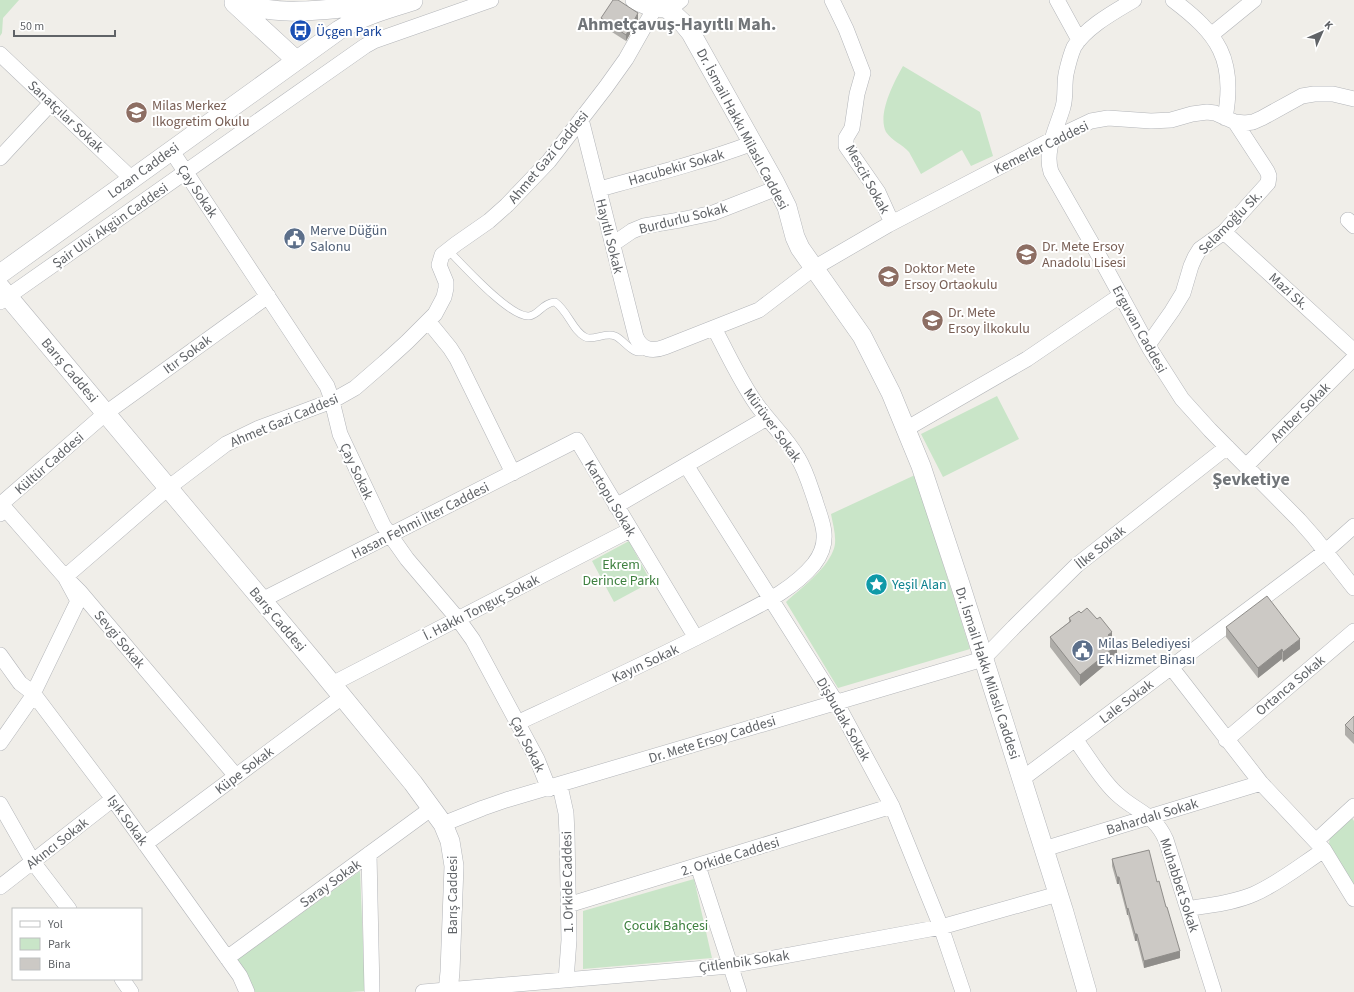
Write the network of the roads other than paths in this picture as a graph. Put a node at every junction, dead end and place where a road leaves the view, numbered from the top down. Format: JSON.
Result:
{"nodes":[{"id":1,"x":230,"y":0,"type":"edge"},
{"id":2,"x":234,"y":0,"type":"edge"},
{"id":3,"x":415,"y":0,"type":"edge"},
{"id":4,"x":491,"y":0,"type":"edge"},
{"id":5,"x":635,"y":0,"type":"edge"},
{"id":6,"x":832,"y":0,"type":"edge"},
{"id":7,"x":1057,"y":0,"type":"edge"},
{"id":8,"x":1134,"y":0,"type":"edge"},
{"id":9,"x":1173,"y":0,"type":"edge"},
{"id":10,"x":1254,"y":0,"type":"edge"},
{"id":11,"x":669,"y":5,"type":"edge"},
{"id":12,"x":1211,"y":35,"type":"junction"},
{"id":13,"x":1079,"y":40,"type":"junction"},
{"id":14,"x":0,"y":54,"type":"edge"},
{"id":15,"x":296,"y":60,"type":"junction"},
{"id":16,"x":1354,"y":99,"type":"edge"},
{"id":17,"x":51,"y":103,"type":"junction"},
{"id":18,"x":581,"y":119,"type":"junction"},
{"id":19,"x":1230,"y":120,"type":"junction"},
{"id":20,"x":1052,"y":139,"type":"junction"},
{"id":21,"x":753,"y":143,"type":"junction"},
{"id":22,"x":171,"y":150,"type":"junction"},
{"id":23,"x":0,"y":158,"type":"edge"},
{"id":24,"x":185,"y":172,"type":"junction"},
{"id":25,"x":132,"y":179,"type":"junction"},
{"id":26,"x":777,"y":188,"type":"junction"},
{"id":27,"x":599,"y":189,"type":"junction"},
{"id":28,"x":892,"y":223,"type":"junction"},
{"id":29,"x":1224,"y":232,"type":"junction"},
{"id":30,"x":612,"y":244,"type":"junction"},
{"id":31,"x":448,"y":250,"type":"junction"},
{"id":32,"x":814,"y":268,"type":"junction"},
{"id":33,"x":0,"y":274,"type":"edge"},
{"id":34,"x":3,"y":295,"type":"edge"},
{"id":35,"x":1121,"y":295,"type":"junction"},
{"id":36,"x":268,"y":296,"type":"junction"},
{"id":37,"x":428,"y":321,"type":"junction"},
{"id":38,"x":714,"y":328,"type":"junction"},
{"id":39,"x":1148,"y":344,"type":"junction"},
{"id":40,"x":646,"y":349,"type":"junction"},
{"id":41,"x":1354,"y":351,"type":"edge"},
{"id":42,"x":1354,"y":358,"type":"edge"},
{"id":43,"x":332,"y":401,"type":"junction"},
{"id":44,"x":106,"y":413,"type":"junction"},
{"id":45,"x":767,"y":418,"type":"junction"},
{"id":46,"x":906,"y":428,"type":"junction"},
{"id":47,"x":577,"y":440,"type":"joint"},
{"id":48,"x":1226,"y":447,"type":"junction"},
{"id":49,"x":686,"y":466,"type":"junction"},
{"id":50,"x":1246,"y":466,"type":"junction"},
{"id":51,"x":513,"y":473,"type":"junction"},
{"id":52,"x":168,"y":488,"type":"junction"},
{"id":53,"x":616,"y":506,"type":"junction"},
{"id":54,"x":1,"y":511,"type":"edge"},
{"id":55,"x":1354,"y":526,"type":"edge"},
{"id":56,"x":630,"y":530,"type":"junction"},
{"id":57,"x":390,"y":536,"type":"junction"},
{"id":58,"x":1326,"y":551,"type":"junction"},
{"id":59,"x":65,"y":577,"type":"junction"},
{"id":60,"x":1354,"y":588,"type":"edge"},
{"id":61,"x":770,"y":599,"type":"junction"},
{"id":62,"x":262,"y":600,"type":"junction"},
{"id":63,"x":458,"y":619,"type":"junction"},
{"id":64,"x":1354,"y":631,"type":"edge"},
{"id":65,"x":696,"y":638,"type":"junction"},
{"id":66,"x":0,"y":655,"type":"edge"},
{"id":67,"x":983,"y":659,"type":"junction"},
{"id":68,"x":1171,"y":667,"type":"junction"},
{"id":69,"x":337,"y":690,"type":"junction"},
{"id":70,"x":33,"y":693,"type":"junction"},
{"id":71,"x":836,"y":702,"type":"junction"},
{"id":72,"x":517,"y":723,"type":"junction"},
{"id":73,"x":1075,"y":739,"type":"junction"},
{"id":74,"x":1226,"y":740,"type":"junction"},
{"id":75,"x":0,"y":743,"type":"edge"},
{"id":76,"x":236,"y":776,"type":"junction"},
{"id":77,"x":1022,"y":779,"type":"junction"},
{"id":78,"x":1261,"y":783,"type":"junction"},
{"id":79,"x":554,"y":787,"type":"junction"},
{"id":80,"x":113,"y":799,"type":"junction"},
{"id":81,"x":0,"y":804,"type":"edge"},
{"id":82,"x":892,"y":806,"type":"junction"},
{"id":83,"x":1354,"y":806,"type":"edge"},
{"id":84,"x":432,"y":808,"type":"junction"},
{"id":85,"x":1150,"y":817,"type":"junction"},
{"id":86,"x":443,"y":824,"type":"junction"},
{"id":87,"x":145,"y":844,"type":"junction"},
{"id":88,"x":1320,"y":846,"type":"junction"},
{"id":89,"x":1044,"y":849,"type":"junction"},
{"id":90,"x":369,"y":854,"type":"junction"},
{"id":91,"x":33,"y":862,"type":"junction"},
{"id":92,"x":698,"y":866,"type":"junction"},
{"id":93,"x":0,"y":888,"type":"edge"},
{"id":94,"x":1058,"y":894,"type":"junction"},
{"id":95,"x":1354,"y":898,"type":"edge"},
{"id":96,"x":568,"y":905,"type":"junction"},
{"id":97,"x":68,"y":908,"type":"edge"},
{"id":98,"x":1188,"y":909,"type":"junction"},
{"id":99,"x":941,"y":927,"type":"junction"},
{"id":100,"x":227,"y":958,"type":"junction"},
{"id":101,"x":730,"y":966,"type":"junction"},
{"id":102,"x":123,"y":980,"type":"edge"},
{"id":103,"x":566,"y":980,"type":"junction"},
{"id":104,"x":448,"y":991,"type":"edge"},
{"id":105,"x":131,"y":992,"type":"edge"},
{"id":106,"x":247,"y":992,"type":"edge"},
{"id":107,"x":372,"y":992,"type":"edge"},
{"id":108,"x":423,"y":992,"type":"edge"},
{"id":109,"x":739,"y":992,"type":"edge"},
{"id":110,"x":963,"y":992,"type":"edge"},
{"id":111,"x":1087,"y":992,"type":"edge"},
{"id":112,"x":1214,"y":992,"type":"edge"}],
"edges":[{"from":1,"to":15,"type":"street"},
{"from":2,"to":3,"type":"street"},
{"from":3,"to":15,"type":"street","name":"Lozan Caddesi"},
{"from":4,"to":24,"type":"street","name":"Şair Ulvi Akgün Caddesi"},
{"from":5,"to":11,"type":"street"},
{"from":6,"to":28,"type":"street","name":"Mescit Sokak"},
{"from":7,"to":13,"type":"street"},
{"from":8,"to":13,"type":"street","name":"Erguvan Caddesi"},
{"from":9,"to":12,"type":"street"},
{"from":10,"to":12,"type":"street"},
{"from":11,"to":18,"type":"street","name":"Ahmet Gazi Caddesi"},
{"from":11,"to":21,"type":"street","name":"Dr. İsmail Hakkı Milaslı Caddesi"},
{"from":12,"to":19,"type":"street"},
{"from":13,"to":20,"type":"street","name":"Erguvan Caddesi"},
{"from":14,"to":17,"type":"street","name":"Sanatçılar Sokak"},
{"from":15,"to":22,"type":"street","name":"Lozan Caddesi"},
{"from":16,"to":19,"type":"street","name":"Kemerler Caddesi"},
{"from":17,"to":23,"type":"street"},
{"from":17,"to":25,"type":"street","name":"Sanatçılar Sokak"},
{"from":18,"to":27,"type":"street","name":"Hayıtlı Sokak"},
{"from":18,"to":31,"type":"street","name":"Ahmet Gazi Caddesi"},
{"from":19,"to":20,"type":"street","name":"Kemerler Caddesi"},
{"from":19,"to":29,"type":"street","name":"Selamoğlu Sk."},
{"from":20,"to":28,"type":"street","name":"Kemerler Caddesi"},
{"from":20,"to":35,"type":"street","name":"Erguvan Caddesi"},
{"from":21,"to":26,"type":"street","name":"Dr. İsmail Hakkı Milaslı Caddesi"},
{"from":21,"to":27,"type":"street","name":"Hacubekir Sokak"},
{"from":22,"to":24,"type":"street","name":"Çay Sokak"},
{"from":22,"to":25,"type":"street","name":"Lozan Caddesi"},
{"from":24,"to":34,"type":"street","name":"Şair Ulvi Akgün Caddesi"},
{"from":24,"to":36,"type":"street","name":"Çay Sokak"},
{"from":25,"to":33,"type":"street","name":"Lozan Caddesi"},
{"from":26,"to":30,"type":"street","name":"Burdurlu Sokak"},
{"from":26,"to":32,"type":"street","name":"Dr. İsmail Hakkı Milaslı Caddesi"},
{"from":27,"to":30,"type":"street","name":"Hayıtlı Sokak"},
{"from":28,"to":32,"type":"street","name":"Kemerler Caddesi"},
{"from":29,"to":39,"type":"street","name":"Selamoğlu Sk."},
{"from":29,"to":41,"type":"street","name":"Mazi Sk."},
{"from":30,"to":40,"type":"street","name":"Hayıtlı Sokak"},
{"from":31,"to":37,"type":"street","name":"Ahmet Gazi Caddesi"},
{"from":31,"to":40,"type":"lane"},
{"from":32,"to":38,"type":"street"},
{"from":32,"to":46,"type":"street","name":"Dr. İsmail Hakkı Milaslı Caddesi"},
{"from":34,"to":44,"type":"street","name":"Barış Caddesi"},
{"from":35,"to":39,"type":"street","name":"Erguvan Caddesi"},
{"from":35,"to":46,"type":"street"},
{"from":36,"to":43,"type":"street","name":"Çay Sokak"},
{"from":36,"to":44,"type":"street","name":"Itır Sokak"},
{"from":37,"to":43,"type":"street","name":"Ahmet Gazi Caddesi"},
{"from":37,"to":51,"type":"street"},
{"from":38,"to":40,"type":"street"},
{"from":38,"to":45,"type":"street","name":"Mürüver Sokak"},
{"from":39,"to":48,"type":"street","name":"Erguvan Caddesi"},
{"from":42,"to":50,"type":"street","name":"Amber Sokak"},
{"from":43,"to":52,"type":"street","name":"Ahmet Gazi Caddesi"},
{"from":43,"to":57,"type":"street","name":"Çay Sokak"},
{"from":44,"to":52,"type":"street","name":"Barış Caddesi"},
{"from":44,"to":54,"type":"street","name":"Kültür Caddesi"},
{"from":45,"to":49,"type":"street"},
{"from":45,"to":61,"type":"street","name":"Mürüver Sokak"},
{"from":46,"to":67,"type":"street","name":"Dr. İsmail Hakkı Milaslı Caddesi"},
{"from":47,"to":51,"type":"street","name":"Hasan Fehmi İlter Caddesi"},
{"from":47,"to":53,"type":"street","name":"Kartopu Sokak"},
{"from":48,"to":50,"type":"street","name":"Erguvan Caddesi"},
{"from":48,"to":67,"type":"street","name":"İlke Sokak"},
{"from":49,"to":53,"type":"street"},
{"from":49,"to":61,"type":"street","name":"Dişbudak Sokak"},
{"from":50,"to":58,"type":"street","name":"Erguvan Caddesi"},
{"from":51,"to":57,"type":"street","name":"Hasan Fehmi İlter Caddesi"},
{"from":52,"to":59,"type":"street","name":"Ahmet Gazi Caddesi"},
{"from":52,"to":62,"type":"street","name":"Barış Caddesi"},
{"from":53,"to":56,"type":"street","name":"Kartopu Sokak"},
{"from":54,"to":59,"type":"street","name":"Sevgi Sokak"},
{"from":55,"to":58,"type":"street","name":"Lale Sokak"},
{"from":56,"to":63,"type":"street","name":"İ. Hakkı Tonguç Sokak"},
{"from":56,"to":65,"type":"street","name":"Kartopu Sokak"},
{"from":57,"to":62,"type":"street","name":"Hasan Fehmi İlter Caddesi"},
{"from":57,"to":63,"type":"street","name":"Çay Sokak"},
{"from":58,"to":60,"type":"street","name":"Erguvan Caddesi"},
{"from":58,"to":68,"type":"street","name":"Lale Sokak"},
{"from":59,"to":70,"type":"street"},
{"from":59,"to":76,"type":"street","name":"Sevgi Sokak"},
{"from":61,"to":65,"type":"street","name":"Kayın Sokak"},
{"from":61,"to":71,"type":"street","name":"Dişbudak Sokak"},
{"from":62,"to":69,"type":"street","name":"Barış Caddesi"},
{"from":63,"to":69,"type":"street","name":"İ. Hakkı Tonguç Sokak"},
{"from":63,"to":72,"type":"street","name":"Çay Sokak"},
{"from":64,"to":74,"type":"street","name":"Ortanca Sokak"},
{"from":65,"to":72,"type":"street","name":"Kayın Sokak"},
{"from":66,"to":70,"type":"street","name":"Işık Sokak"},
{"from":67,"to":71,"type":"street","name":"Dr. Mete Ersoy Caddesi"},
{"from":67,"to":77,"type":"street","name":"Dr. İsmail Hakkı Milaslı Caddesi"},
{"from":68,"to":73,"type":"street","name":"Lale Sokak"},
{"from":68,"to":74,"type":"street"},
{"from":69,"to":76,"type":"street","name":"Küpe Sokak"},
{"from":69,"to":84,"type":"street","name":"Barış Caddesi"},
{"from":70,"to":75,"type":"street"},
{"from":70,"to":80,"type":"street","name":"Işık Sokak"},
{"from":71,"to":79,"type":"street","name":"Dr. Mete Ersoy Caddesi"},
{"from":71,"to":82,"type":"street","name":"Dişbudak Sokak"},
{"from":72,"to":79,"type":"street","name":"Çay Sokak"},
{"from":73,"to":77,"type":"street","name":"Lale Sokak"},
{"from":73,"to":85,"type":"street","name":"Muhabbet Sokak"},
{"from":74,"to":78,"type":"street"},
{"from":76,"to":87,"type":"street","name":"Küpe Sokak"},
{"from":77,"to":89,"type":"street","name":"Dr. İsmail Hakkı Milaslı Caddesi"},
{"from":78,"to":85,"type":"street","name":"Bahardalı Sokak"},
{"from":78,"to":88,"type":"street"},
{"from":79,"to":86,"type":"street","name":"Dr. Mete Ersoy Caddesi"},
{"from":79,"to":96,"type":"street","name":"1. Orkide Caddesi"},
{"from":80,"to":87,"type":"street","name":"Işık Sokak"},
{"from":80,"to":91,"type":"street","name":"Akıncı Sokak"},
{"from":81,"to":91,"type":"street"},
{"from":82,"to":92,"type":"street","name":"2. Orkide Caddesi"},
{"from":82,"to":99,"type":"street","name":"Dişbudak Sokak"},
{"from":83,"to":88,"type":"street"},
{"from":84,"to":86,"type":"street","name":"Barış Caddesi"},
{"from":84,"to":90,"type":"street","name":"Saray Sokak"},
{"from":85,"to":89,"type":"street","name":"Bahardalı Sokak"},
{"from":85,"to":98,"type":"street","name":"Muhabbet Sokak"},
{"from":86,"to":104,"type":"street","name":"Barış Caddesi"},
{"from":87,"to":100,"type":"street","name":"Işık Sokak"},
{"from":88,"to":95,"type":"street"},
{"from":88,"to":98,"type":"street"},
{"from":89,"to":94,"type":"street","name":"Dr. İsmail Hakkı Milaslı Caddesi"},
{"from":90,"to":100,"type":"street","name":"Saray Sokak"},
{"from":90,"to":107,"type":"street"},
{"from":91,"to":93,"type":"street","name":"Akıncı Sokak"},
{"from":91,"to":97,"type":"street"},
{"from":92,"to":96,"type":"street","name":"2. Orkide Caddesi"},
{"from":92,"to":101,"type":"street"},
{"from":94,"to":99,"type":"street","name":"Çitlenbik Sokak"},
{"from":94,"to":111,"type":"street","name":"Dr. İsmail Hakkı Milaslı Caddesi"},
{"from":96,"to":103,"type":"street","name":"1. Orkide Caddesi"},
{"from":98,"to":112,"type":"street","name":"Muhabbet Sokak"},
{"from":99,"to":101,"type":"street","name":"Çitlenbik Sokak"},
{"from":99,"to":110,"type":"street","name":"Dişbudak Sokak"},
{"from":100,"to":106,"type":"street","name":"Işık Sokak"},
{"from":101,"to":103,"type":"street","name":"Çitlenbik Sokak"},
{"from":101,"to":109,"type":"street"},
{"from":102,"to":105,"type":"street"},
{"from":103,"to":104,"type":"street","name":"Çitlenbik Sokak"},
{"from":104,"to":108,"type":"street","name":"Çitlenbik Sokak"}]}
